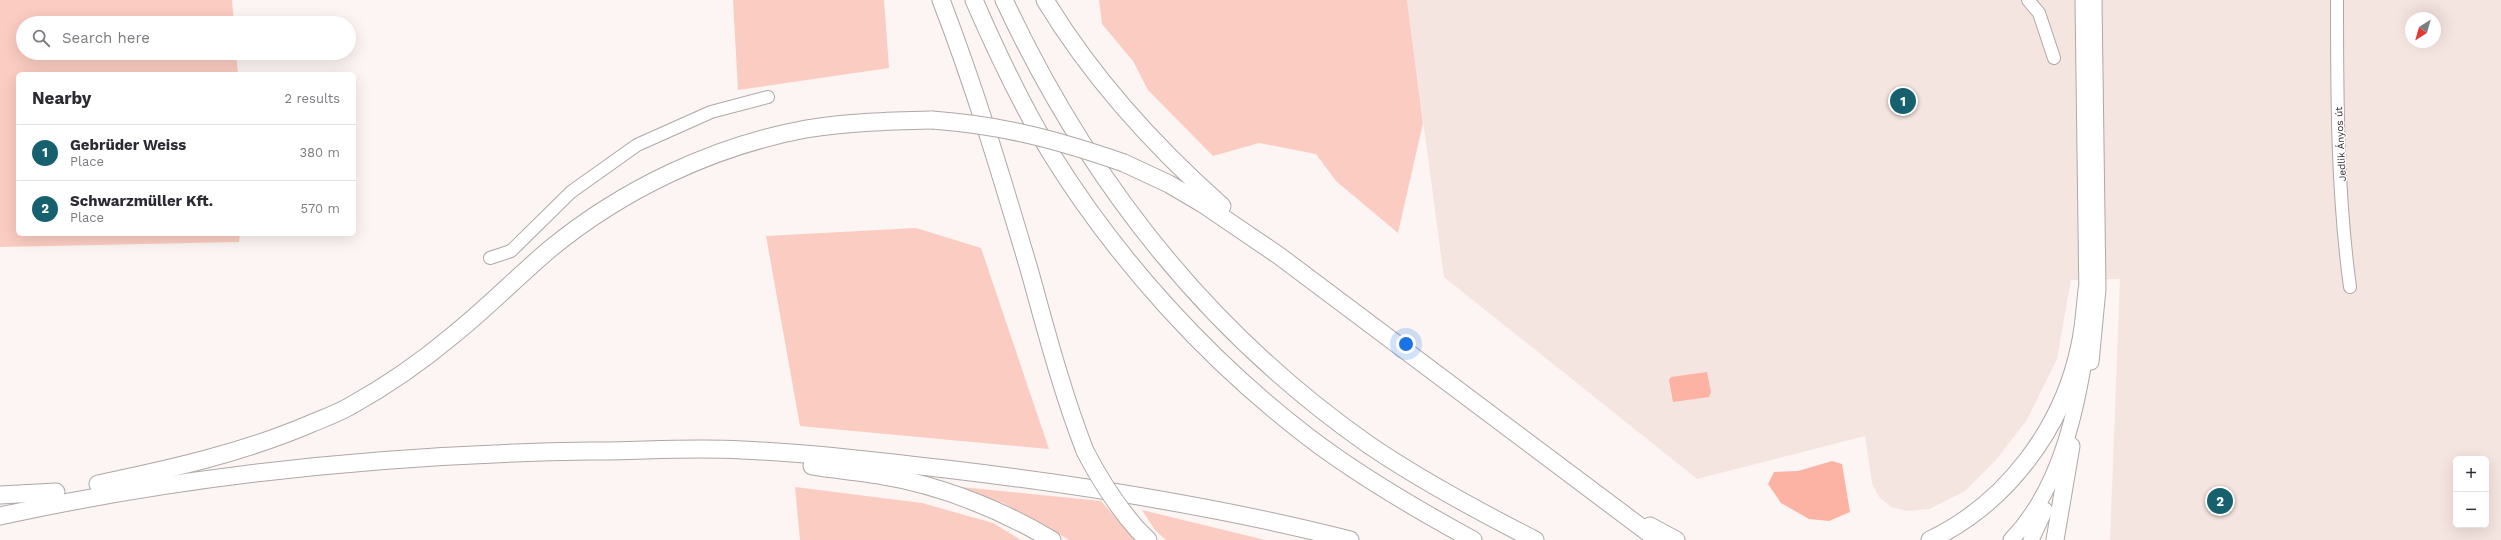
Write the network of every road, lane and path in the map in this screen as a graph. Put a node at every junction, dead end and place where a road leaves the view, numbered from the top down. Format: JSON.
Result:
{"nodes":[{"id":1,"x":941,"y":0,"type":"edge"},
{"id":2,"x":974,"y":0,"type":"edge"},
{"id":3,"x":1004,"y":0,"type":"edge"},
{"id":4,"x":1045,"y":0,"type":"edge"},
{"id":5,"x":2028,"y":0,"type":"edge"},
{"id":6,"x":2083,"y":0,"type":"edge"},
{"id":7,"x":2094,"y":0,"type":"edge"},
{"id":8,"x":2337,"y":0,"type":"edge"},
{"id":9,"x":2054,"y":58,"type":"dead end"},
{"id":10,"x":768,"y":97,"type":"dead end"},
{"id":11,"x":1278,"y":255,"type":"junction"},
{"id":12,"x":490,"y":258,"type":"dead end"},
{"id":13,"x":2350,"y":287,"type":"dead end"},
{"id":14,"x":2087,"y":290,"type":"junction"},
{"id":15,"x":2071,"y":446,"type":"junction"},
{"id":16,"x":741,"y":450,"type":"junction"},
{"id":17,"x":0,"y":496,"type":"edge"},
{"id":18,"x":52,"y":499,"type":"junction"},
{"id":19,"x":0,"y":504,"type":"edge"},
{"id":20,"x":1614,"y":507,"type":"junction"},
{"id":21,"x":0,"y":516,"type":"edge"},
{"id":22,"x":0,"y":522,"type":"edge"},
{"id":23,"x":1142,"y":535,"type":"edge"},
{"id":24,"x":1052,"y":540,"type":"edge"},
{"id":25,"x":1350,"y":540,"type":"edge"},
{"id":26,"x":1473,"y":540,"type":"edge"},
{"id":27,"x":1535,"y":540,"type":"edge"},
{"id":28,"x":1658,"y":540,"type":"edge"},
{"id":29,"x":1676,"y":540,"type":"edge"},
{"id":30,"x":1930,"y":540,"type":"edge"},
{"id":31,"x":2011,"y":540,"type":"edge"},
{"id":32,"x":2032,"y":540,"type":"edge"},
{"id":33,"x":2055,"y":540,"type":"edge"}],
"edges":[{"from":1,"to":23,"type":"highway","bridge":true},
{"from":2,"to":26,"type":"highway"},
{"from":3,"to":27,"type":"highway"},
{"from":4,"to":11,"type":"highway"},
{"from":5,"to":9,"type":"street"},
{"from":6,"to":14,"type":"main road"},
{"from":7,"to":15,"type":"main road"},
{"from":8,"to":13,"type":"street","name":"Jedlik Ányos út"},
{"from":10,"to":12,"type":"street"},
{"from":11,"to":18,"type":"highway","bridge":true},
{"from":11,"to":20,"type":"highway"},
{"from":14,"to":30,"type":"highway"},
{"from":14,"to":31,"type":"main road"},
{"from":15,"to":32,"type":"main road"},
{"from":15,"to":33,"type":"highway"},
{"from":16,"to":18,"type":"highway"},
{"from":16,"to":24,"type":"highway"},
{"from":16,"to":25,"type":"highway"},
{"from":17,"to":18,"type":"highway"},
{"from":18,"to":19,"type":"highway"},
{"from":18,"to":21,"type":"highway"},
{"from":18,"to":22,"type":"highway"},
{"from":20,"to":28,"type":"highway"},
{"from":20,"to":29,"type":"highway"}]}
